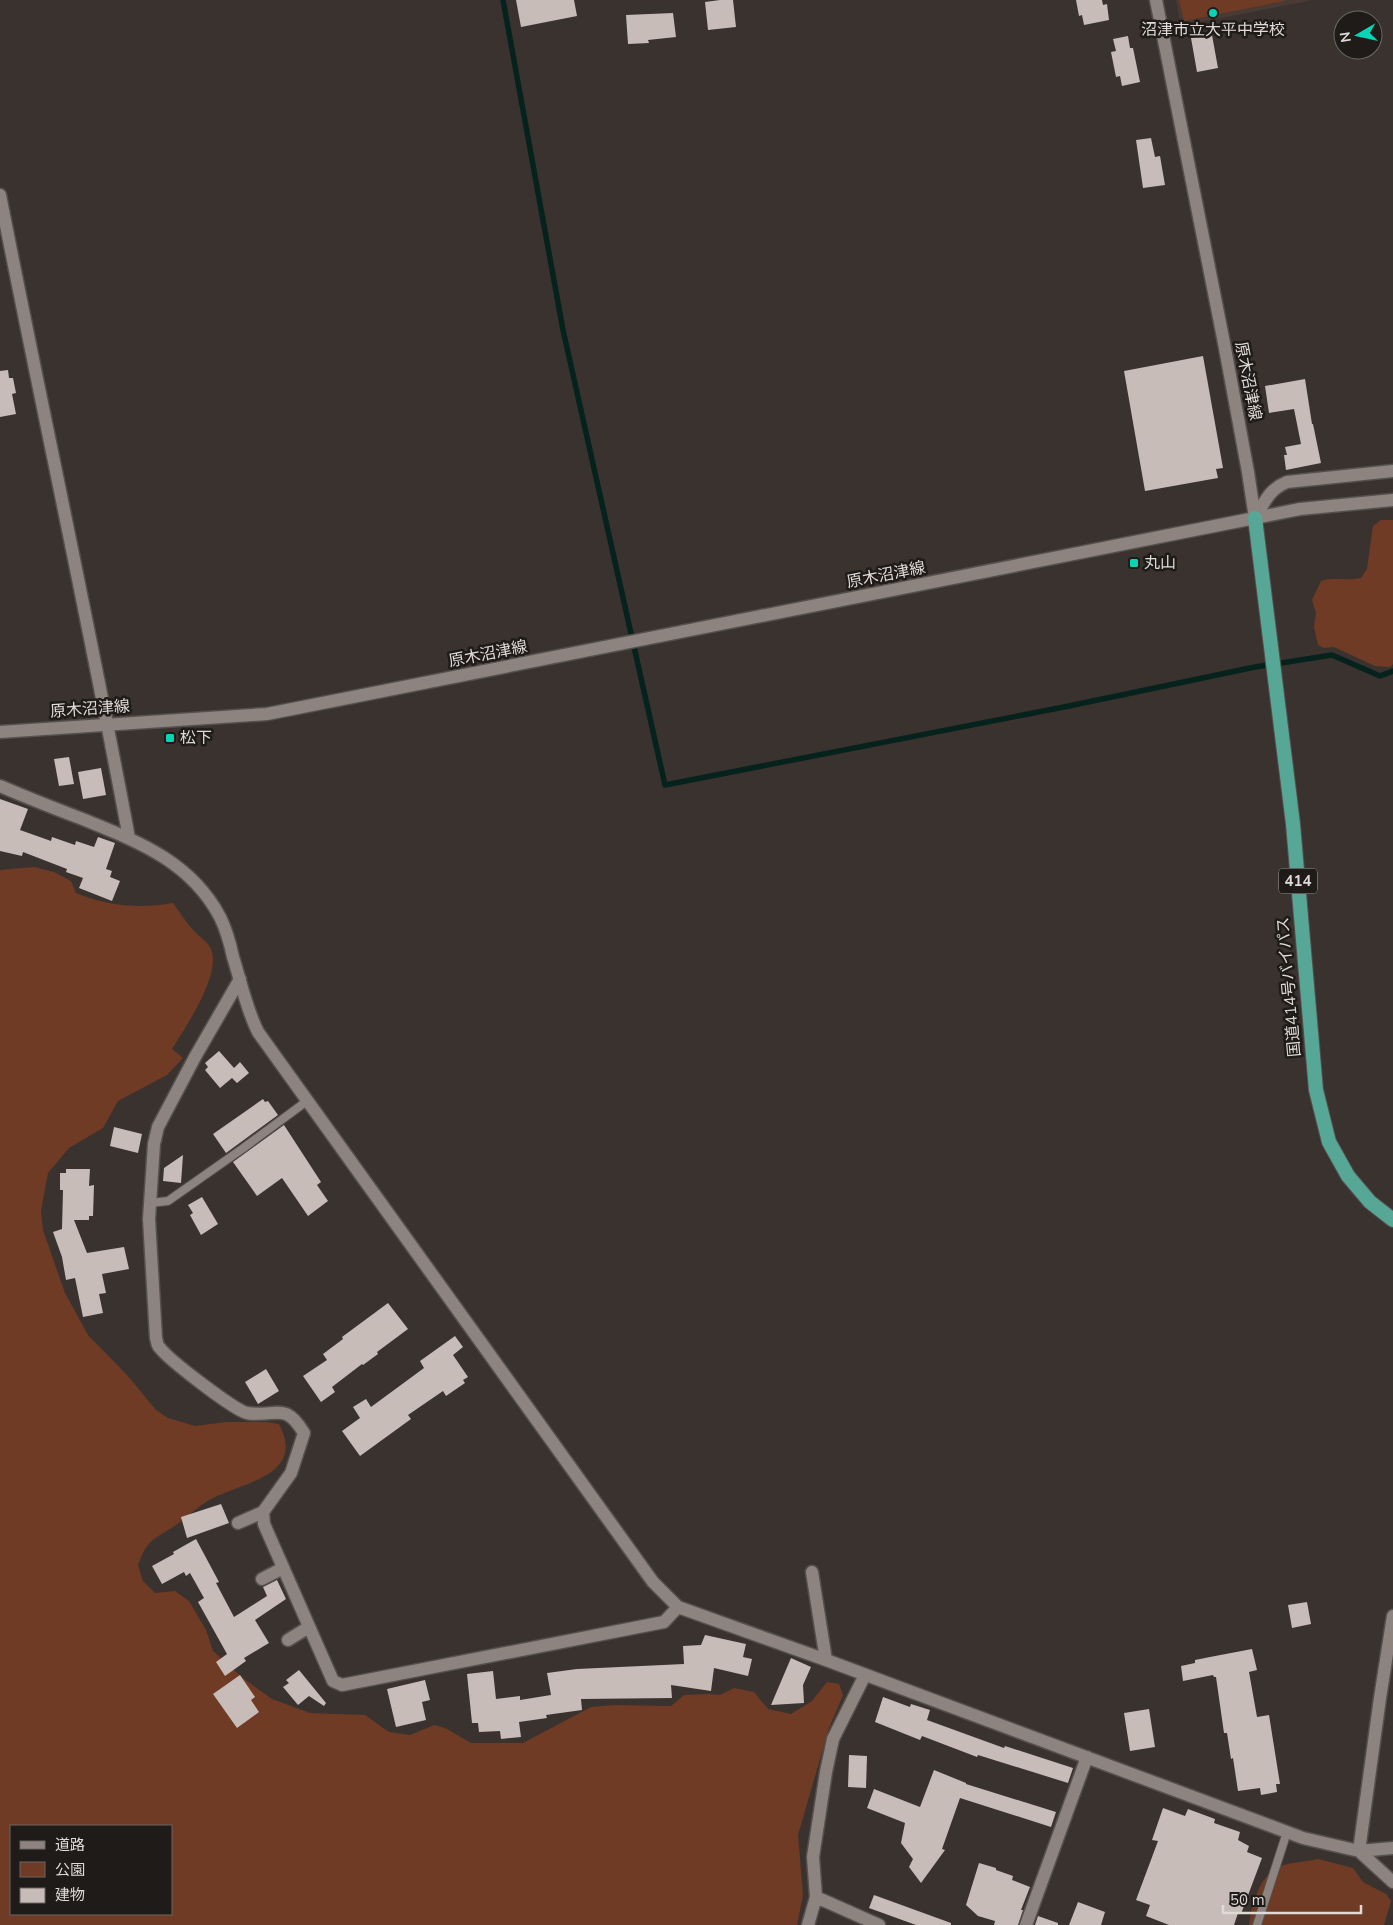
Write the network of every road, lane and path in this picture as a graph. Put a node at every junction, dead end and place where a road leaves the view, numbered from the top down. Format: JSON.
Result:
{"nodes":[{"id":1,"x":1156,"y":0,"type":"edge"},
{"id":2,"x":0,"y":195,"type":"edge"},
{"id":3,"x":1393,"y":471,"type":"edge"},
{"id":4,"x":1393,"y":500,"type":"edge"},
{"id":5,"x":1255,"y":518,"type":"junction"},
{"id":6,"x":108,"y":724,"type":"junction"},
{"id":7,"x":0,"y":732,"type":"edge"},
{"id":8,"x":0,"y":786,"type":"edge"},
{"id":9,"x":129,"y":838,"type":"junction"},
{"id":10,"x":240,"y":979,"type":"junction"},
{"id":11,"x":306,"y":1101,"type":"junction"},
{"id":12,"x":150,"y":1203,"type":"junction"},
{"id":13,"x":1393,"y":1220,"type":"edge"},
{"id":14,"x":263,"y":1512,"type":"junction"},
{"id":15,"x":238,"y":1523,"type":"dead end"},
{"id":16,"x":283,"y":1568,"type":"junction"},
{"id":17,"x":812,"y":1572,"type":"dead end"},
{"id":18,"x":262,"y":1579,"type":"dead end"},
{"id":19,"x":678,"y":1607,"type":"junction"},
{"id":20,"x":1393,"y":1616,"type":"edge"},
{"id":21,"x":308,"y":1627,"type":"junction"},
{"id":22,"x":288,"y":1640,"type":"dead end"},
{"id":23,"x":826,"y":1660,"type":"junction"},
{"id":24,"x":865,"y":1675,"type":"junction"},
{"id":25,"x":1087,"y":1757,"type":"junction"},
{"id":26,"x":1288,"y":1832,"type":"junction"},
{"id":27,"x":1393,"y":1848,"type":"edge"},
{"id":28,"x":1359,"y":1851,"type":"junction"},
{"id":29,"x":1393,"y":1882,"type":"edge"},
{"id":30,"x":816,"y":1897,"type":"junction"},
{"id":31,"x":808,"y":1925,"type":"edge"},
{"id":32,"x":879,"y":1925,"type":"edge"},
{"id":33,"x":1026,"y":1925,"type":"edge"},
{"id":34,"x":1257,"y":1925,"type":"edge"}],
"edges":[{"from":1,"to":5,"type":"street","name":"原木沼津線"},
{"from":2,"to":6,"type":"street"},
{"from":3,"to":5,"type":"street"},
{"from":4,"to":5,"type":"street"},
{"from":5,"to":6,"type":"street","name":"原木沼津線"},
{"from":5,"to":13,"type":"highway","name":"国道414号バイパス","number":"414"},
{"from":6,"to":7,"type":"street","name":"原木沼津線"},
{"from":6,"to":9,"type":"street"},
{"from":8,"to":9,"type":"street"},
{"from":9,"to":10,"type":"street"},
{"from":10,"to":11,"type":"street"},
{"from":10,"to":12,"type":"street"},
{"from":11,"to":12,"type":"lane"},
{"from":11,"to":19,"type":"street"},
{"from":12,"to":14,"type":"street"},
{"from":14,"to":15,"type":"street"},
{"from":14,"to":16,"type":"street"},
{"from":16,"to":18,"type":"street"},
{"from":16,"to":21,"type":"street"},
{"from":17,"to":23,"type":"street"},
{"from":19,"to":21,"type":"street"},
{"from":19,"to":23,"type":"street"},
{"from":20,"to":28,"type":"street"},
{"from":21,"to":22,"type":"street"},
{"from":23,"to":24,"type":"street"},
{"from":24,"to":25,"type":"street"},
{"from":24,"to":30,"type":"street"},
{"from":25,"to":26,"type":"street"},
{"from":25,"to":33,"type":"street"},
{"from":26,"to":28,"type":"street"},
{"from":26,"to":34,"type":"lane"},
{"from":27,"to":28,"type":"street"},
{"from":28,"to":29,"type":"street"},
{"from":30,"to":31,"type":"street"},
{"from":30,"to":32,"type":"street"}]}
